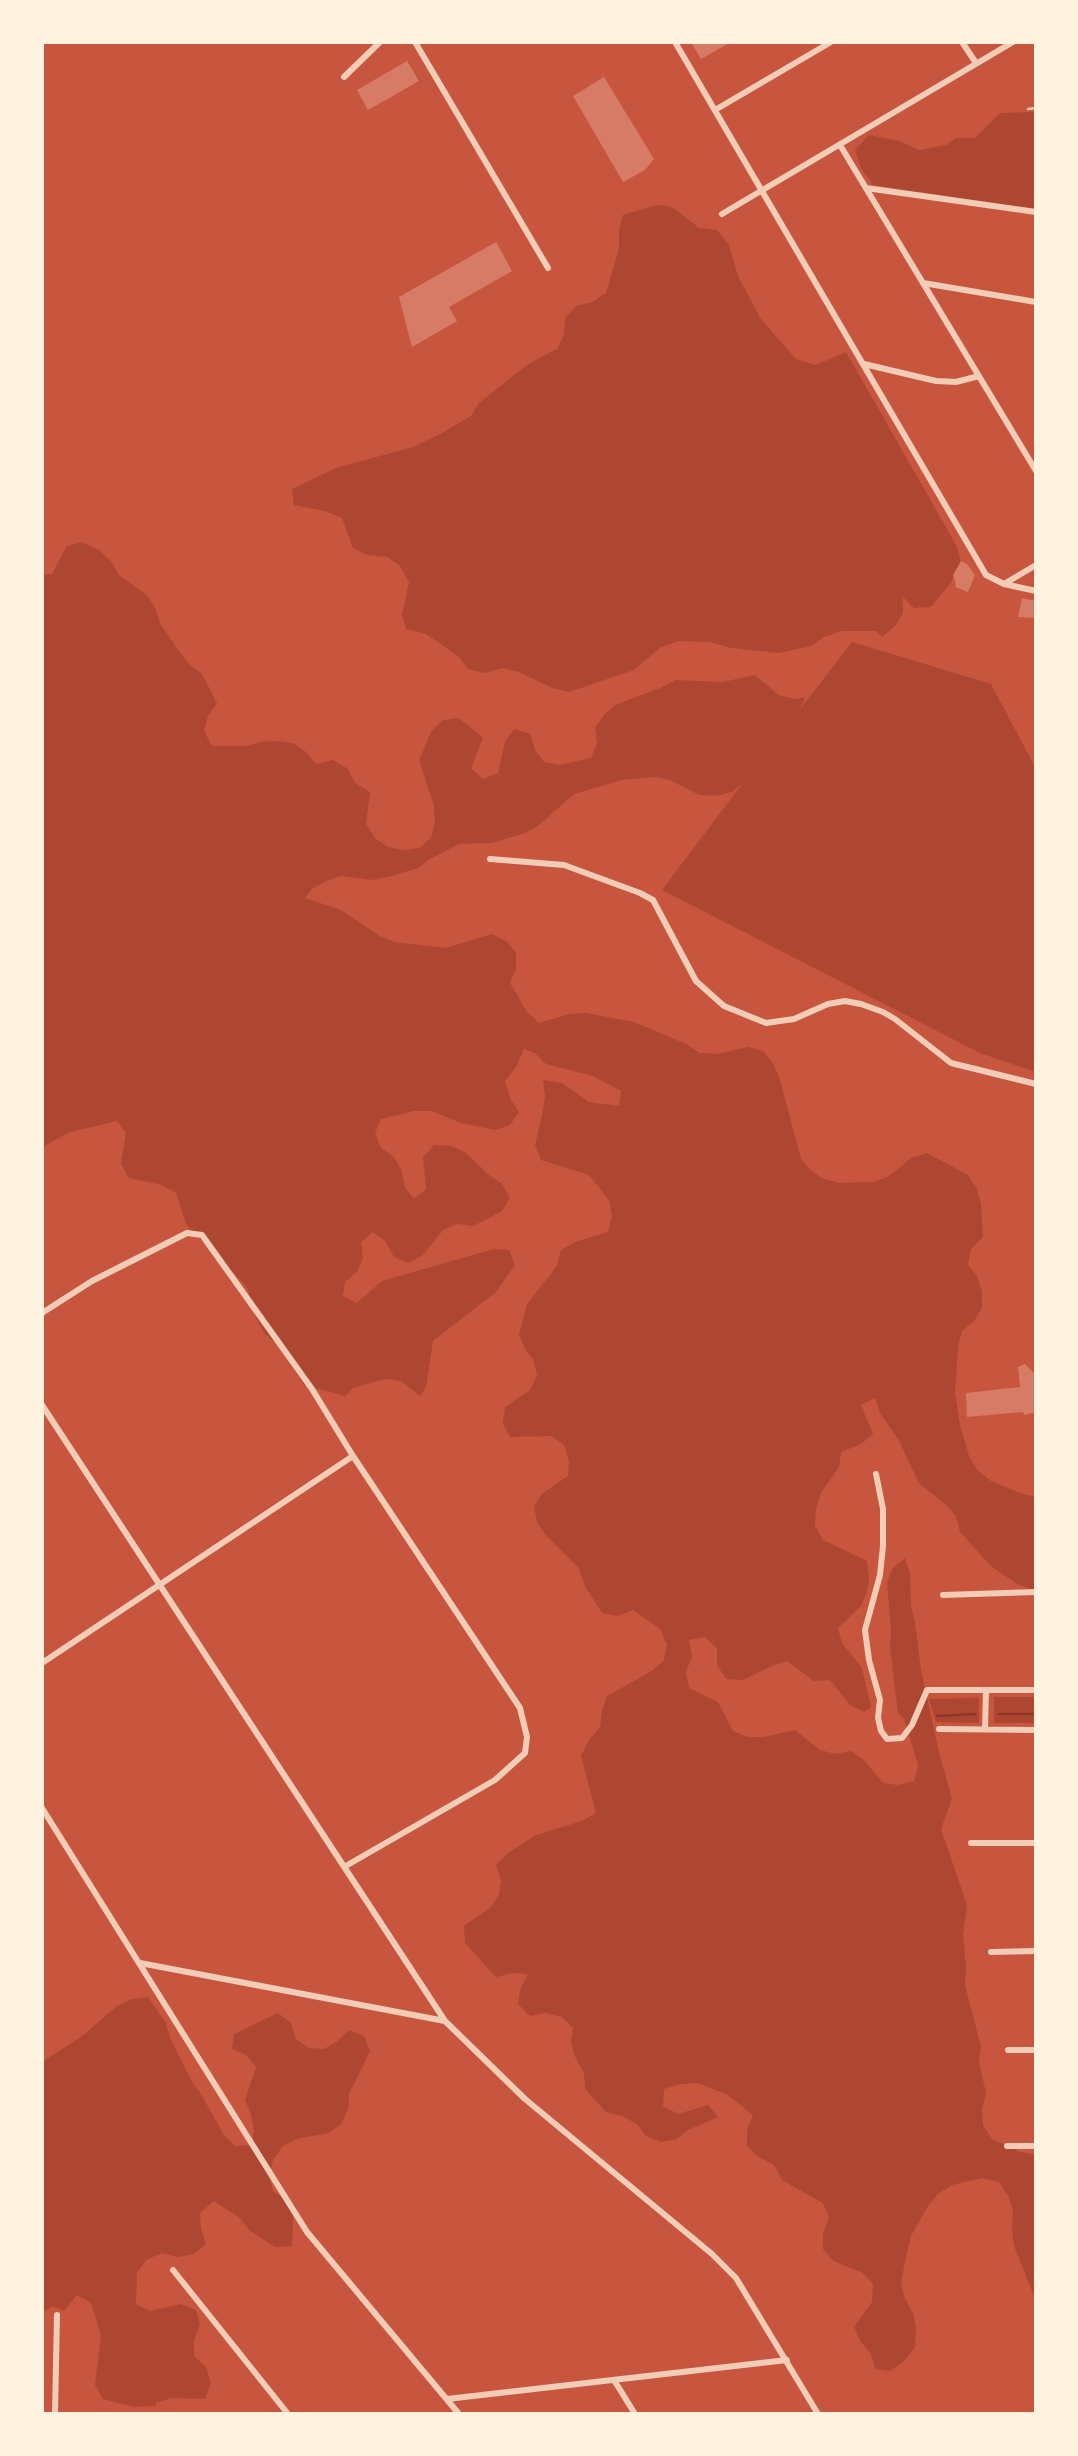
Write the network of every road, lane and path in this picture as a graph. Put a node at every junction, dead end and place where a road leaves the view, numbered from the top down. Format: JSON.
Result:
{"nodes":[{"id":1,"x":380,"y":42,"type":"edge"},
{"id":2,"x":415,"y":42,"type":"edge"},
{"id":3,"x":674,"y":42,"type":"edge"},
{"id":4,"x":831,"y":42,"type":"edge"},
{"id":5,"x":962,"y":42,"type":"edge"},
{"id":6,"x":1013,"y":42,"type":"edge"},
{"id":7,"x":976,"y":63,"type":"junction"},
{"id":8,"x":344,"y":77,"type":"dead end"},
{"id":9,"x":1036,"y":108,"type":"edge"},
{"id":10,"x":1028,"y":109,"type":"dead end"},
{"id":11,"x":715,"y":110,"type":"junction"},
{"id":12,"x":840,"y":145,"type":"junction"},
{"id":13,"x":866,"y":188,"type":"junction"},
{"id":14,"x":762,"y":191,"type":"junction"},
{"id":15,"x":1036,"y":212,"type":"edge"},
{"id":16,"x":722,"y":214,"type":"dead end"},
{"id":17,"x":548,"y":268,"type":"dead end"},
{"id":18,"x":923,"y":283,"type":"junction"},
{"id":19,"x":1036,"y":302,"type":"edge"},
{"id":20,"x":864,"y":364,"type":"junction"},
{"id":21,"x":979,"y":376,"type":"junction"},
{"id":22,"x":1036,"y":471,"type":"edge"},
{"id":23,"x":1036,"y":565,"type":"edge"},
{"id":24,"x":1004,"y":584,"type":"junction"},
{"id":25,"x":1036,"y":591,"type":"edge"},
{"id":26,"x":490,"y":859,"type":"dead end"},
{"id":27,"x":1036,"y":1084,"type":"edge"},
{"id":28,"x":42,"y":1314,"type":"edge"},
{"id":29,"x":42,"y":1405,"type":"edge"},
{"id":30,"x":353,"y":1456,"type":"junction"},
{"id":31,"x":876,"y":1474,"type":"dead end"},
{"id":32,"x":161,"y":1584,"type":"junction"},
{"id":33,"x":1036,"y":1592,"type":"edge"},
{"id":34,"x":943,"y":1595,"type":"dead end"},
{"id":35,"x":42,"y":1663,"type":"edge"},
{"id":36,"x":986,"y":1690,"type":"junction"},
{"id":37,"x":1036,"y":1690,"type":"edge"},
{"id":38,"x":939,"y":1729,"type":"dead end"},
{"id":39,"x":985,"y":1729,"type":"junction"},
{"id":40,"x":1036,"y":1730,"type":"edge"},
{"id":41,"x":42,"y":1808,"type":"edge"},
{"id":42,"x":971,"y":1843,"type":"dead end"},
{"id":43,"x":1036,"y":1843,"type":"edge"},
{"id":44,"x":344,"y":1867,"type":"junction"},
{"id":45,"x":1036,"y":1951,"type":"edge"},
{"id":46,"x":991,"y":1952,"type":"dead end"},
{"id":47,"x":140,"y":1963,"type":"junction"},
{"id":48,"x":445,"y":2021,"type":"junction"},
{"id":49,"x":1008,"y":2050,"type":"dead end"},
{"id":50,"x":1036,"y":2050,"type":"edge"},
{"id":51,"x":1007,"y":2146,"type":"dead end"},
{"id":52,"x":1036,"y":2146,"type":"edge"},
{"id":53,"x":173,"y":2270,"type":"dead end"},
{"id":54,"x":57,"y":2315,"type":"dead end"},
{"id":55,"x":787,"y":2360,"type":"junction"},
{"id":56,"x":614,"y":2380,"type":"junction"},
{"id":57,"x":447,"y":2399,"type":"junction"},
{"id":58,"x":55,"y":2414,"type":"edge"},
{"id":59,"x":288,"y":2414,"type":"edge"},
{"id":60,"x":459,"y":2414,"type":"edge"},
{"id":61,"x":635,"y":2414,"type":"edge"},
{"id":62,"x":818,"y":2414,"type":"edge"}],
"edges":[{"from":1,"to":8,"type":"street"},
{"from":2,"to":17,"type":"street"},
{"from":3,"to":11,"type":"street"},
{"from":4,"to":11,"type":"street"},
{"from":5,"to":7,"type":"street"},
{"from":6,"to":7,"type":"street"},
{"from":7,"to":12,"type":"street"},
{"from":9,"to":10,"type":"lane"},
{"from":11,"to":14,"type":"street"},
{"from":12,"to":13,"type":"street"},
{"from":12,"to":14,"type":"street"},
{"from":13,"to":15,"type":"street"},
{"from":13,"to":18,"type":"street"},
{"from":14,"to":16,"type":"street"},
{"from":14,"to":20,"type":"street"},
{"from":18,"to":19,"type":"street"},
{"from":18,"to":21,"type":"street"},
{"from":20,"to":21,"type":"street"},
{"from":20,"to":24,"type":"street"},
{"from":21,"to":22,"type":"street"},
{"from":23,"to":24,"type":"street"},
{"from":24,"to":25,"type":"street"},
{"from":26,"to":27,"type":"street"},
{"from":28,"to":30,"type":"street"},
{"from":29,"to":32,"type":"street"},
{"from":30,"to":32,"type":"street"},
{"from":30,"to":44,"type":"street"},
{"from":31,"to":36,"type":"street"},
{"from":32,"to":35,"type":"street"},
{"from":32,"to":44,"type":"street"},
{"from":33,"to":34,"type":"street"},
{"from":36,"to":37,"type":"street"},
{"from":36,"to":39,"type":"street"},
{"from":38,"to":39,"type":"street"},
{"from":39,"to":40,"type":"street"},
{"from":41,"to":47,"type":"street"},
{"from":42,"to":43,"type":"street"},
{"from":44,"to":48,"type":"street"},
{"from":45,"to":46,"type":"street"},
{"from":47,"to":48,"type":"street"},
{"from":47,"to":57,"type":"street"},
{"from":48,"to":55,"type":"street"},
{"from":49,"to":50,"type":"street"},
{"from":51,"to":52,"type":"street"},
{"from":53,"to":59,"type":"street"},
{"from":54,"to":58,"type":"street"},
{"from":55,"to":56,"type":"street"},
{"from":55,"to":62,"type":"street"},
{"from":56,"to":57,"type":"street"},
{"from":56,"to":61,"type":"street"},
{"from":57,"to":60,"type":"street"}]}
